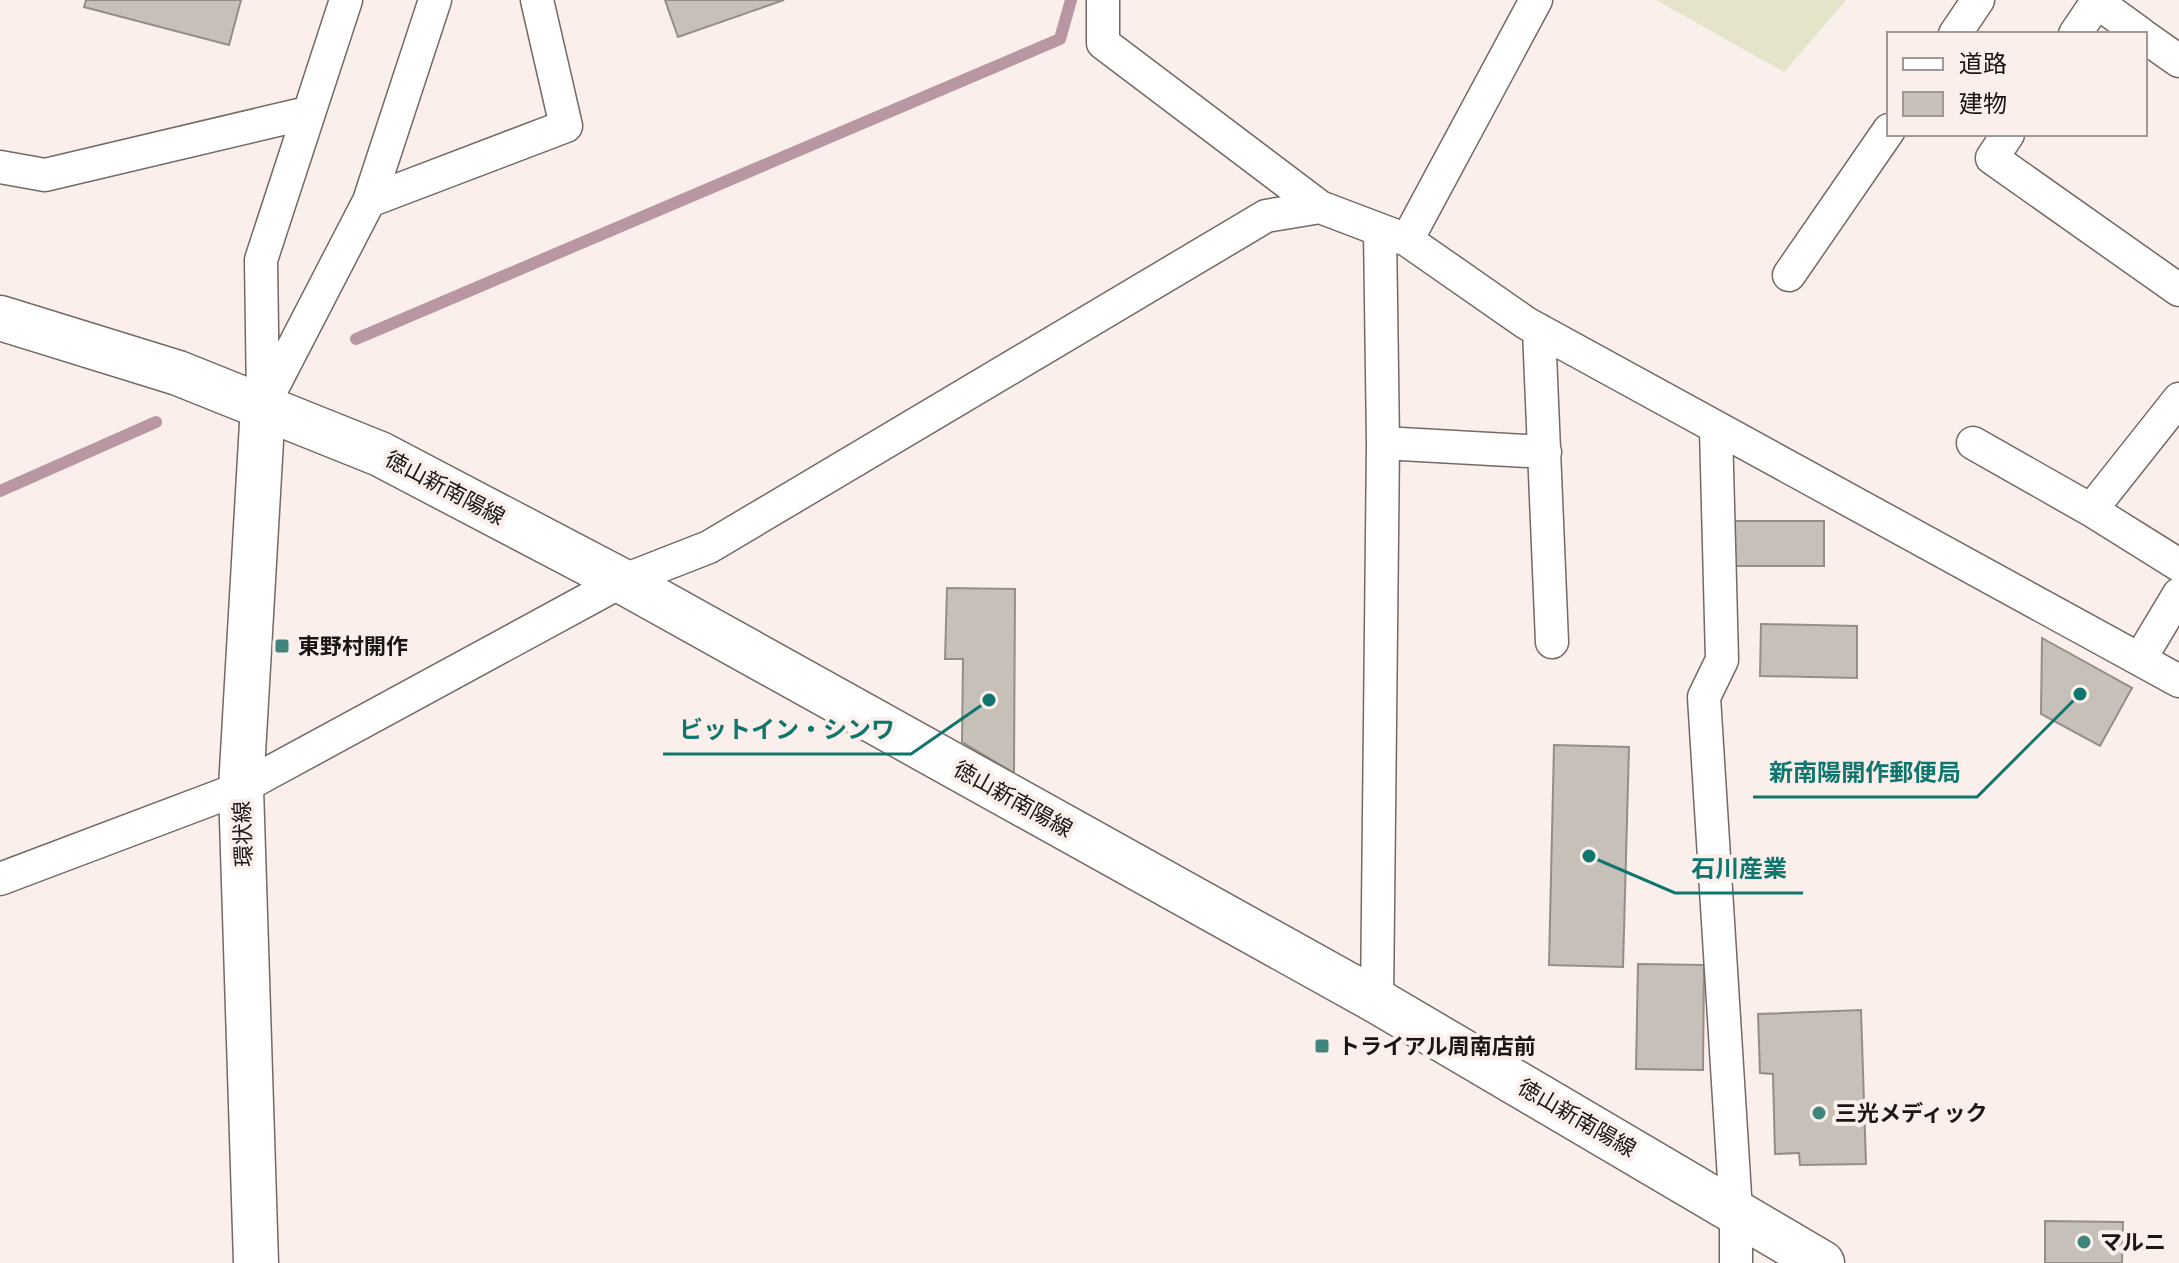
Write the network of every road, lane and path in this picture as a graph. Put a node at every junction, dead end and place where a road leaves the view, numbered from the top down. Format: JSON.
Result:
{"nodes":[{"id":1,"x":346,"y":0,"type":"edge"},
{"id":2,"x":435,"y":0,"type":"edge"},
{"id":3,"x":537,"y":0,"type":"edge"},
{"id":4,"x":1103,"y":0,"type":"edge"},
{"id":5,"x":1536,"y":0,"type":"edge"},
{"id":6,"x":1978,"y":0,"type":"edge"},
{"id":7,"x":2098,"y":1,"type":"edge"},
{"id":8,"x":1956,"y":32,"type":"edge"},
{"id":9,"x":2076,"y":32,"type":"edge"},
{"id":10,"x":2139,"y":32,"type":"edge"},
{"id":11,"x":2147,"y":38,"type":"edge"},
{"id":12,"x":2179,"y":61,"type":"edge"},
{"id":13,"x":307,"y":113,"type":"junction"},
{"id":14,"x":1887,"y":133,"type":"edge"},
{"id":15,"x":2007,"y":136,"type":"edge"},
{"id":16,"x":0,"y":167,"type":"edge"},
{"id":17,"x":369,"y":201,"type":"junction"},
{"id":18,"x":1320,"y":207,"type":"junction"},
{"id":19,"x":1394,"y":235,"type":"junction"},
{"id":20,"x":1789,"y":275,"type":"dead end"},
{"id":21,"x":2179,"y":290,"type":"edge"},
{"id":22,"x":0,"y":318,"type":"edge"},
{"id":23,"x":1539,"y":330,"type":"junction"},
{"id":24,"x":2179,"y":399,"type":"edge"},
{"id":25,"x":263,"y":406,"type":"junction"},
{"id":26,"x":1716,"y":429,"type":"junction"},
{"id":27,"x":1383,"y":443,"type":"junction"},
{"id":28,"x":1973,"y":443,"type":"dead end"},
{"id":29,"x":1545,"y":452,"type":"junction"},
{"id":30,"x":2091,"y":510,"type":"junction"},
{"id":31,"x":2179,"y":565,"type":"edge"},
{"id":32,"x":622,"y":581,"type":"junction"},
{"id":33,"x":2179,"y":594,"type":"edge"},
{"id":34,"x":1552,"y":642,"type":"dead end"},
{"id":35,"x":2140,"y":659,"type":"junction"},
{"id":36,"x":2179,"y":681,"type":"edge"},
{"id":37,"x":241,"y":788,"type":"junction"},
{"id":38,"x":0,"y":879,"type":"edge"},
{"id":39,"x":1377,"y":1001,"type":"junction"},
{"id":40,"x":1736,"y":1211,"type":"junction"},
{"id":41,"x":256,"y":1263,"type":"edge"},
{"id":42,"x":1736,"y":1263,"type":"edge"},
{"id":43,"x":1822,"y":1263,"type":"edge"}],
"edges":[{"from":1,"to":13,"type":"street"},
{"from":2,"to":17,"type":"street"},
{"from":3,"to":17,"type":"street"},
{"from":4,"to":18,"type":"street"},
{"from":5,"to":19,"type":"street"},
{"from":6,"to":8,"type":"street"},
{"from":7,"to":9,"type":"street"},
{"from":7,"to":10,"type":"street"},
{"from":11,"to":12,"type":"street"},
{"from":13,"to":16,"type":"street"},
{"from":13,"to":25,"type":"street"},
{"from":14,"to":20,"type":"street"},
{"from":15,"to":21,"type":"street"},
{"from":17,"to":25,"type":"street"},
{"from":18,"to":19,"type":"street"},
{"from":18,"to":32,"type":"street"},
{"from":19,"to":23,"type":"street"},
{"from":19,"to":27,"type":"street"},
{"from":22,"to":25,"type":"main road","name":"徳山新南陽線"},
{"from":23,"to":26,"type":"street"},
{"from":23,"to":29,"type":"street"},
{"from":24,"to":30,"type":"street"},
{"from":25,"to":32,"type":"main road","name":"徳山新南陽線"},
{"from":25,"to":37,"type":"main road","name":"環状線"},
{"from":26,"to":35,"type":"street"},
{"from":26,"to":40,"type":"street"},
{"from":27,"to":29,"type":"street"},
{"from":27,"to":39,"type":"street"},
{"from":28,"to":30,"type":"street"},
{"from":29,"to":34,"type":"street"},
{"from":30,"to":31,"type":"street"},
{"from":32,"to":37,"type":"street"},
{"from":32,"to":39,"type":"main road","name":"徳山新南陽線"},
{"from":33,"to":35,"type":"street"},
{"from":35,"to":36,"type":"street"},
{"from":37,"to":38,"type":"street"},
{"from":37,"to":41,"type":"main road","name":"環状線"},
{"from":39,"to":40,"type":"main road","name":"徳山新南陽線"},
{"from":40,"to":42,"type":"street"},
{"from":40,"to":43,"type":"main road","name":"徳山新南陽線"}]}
